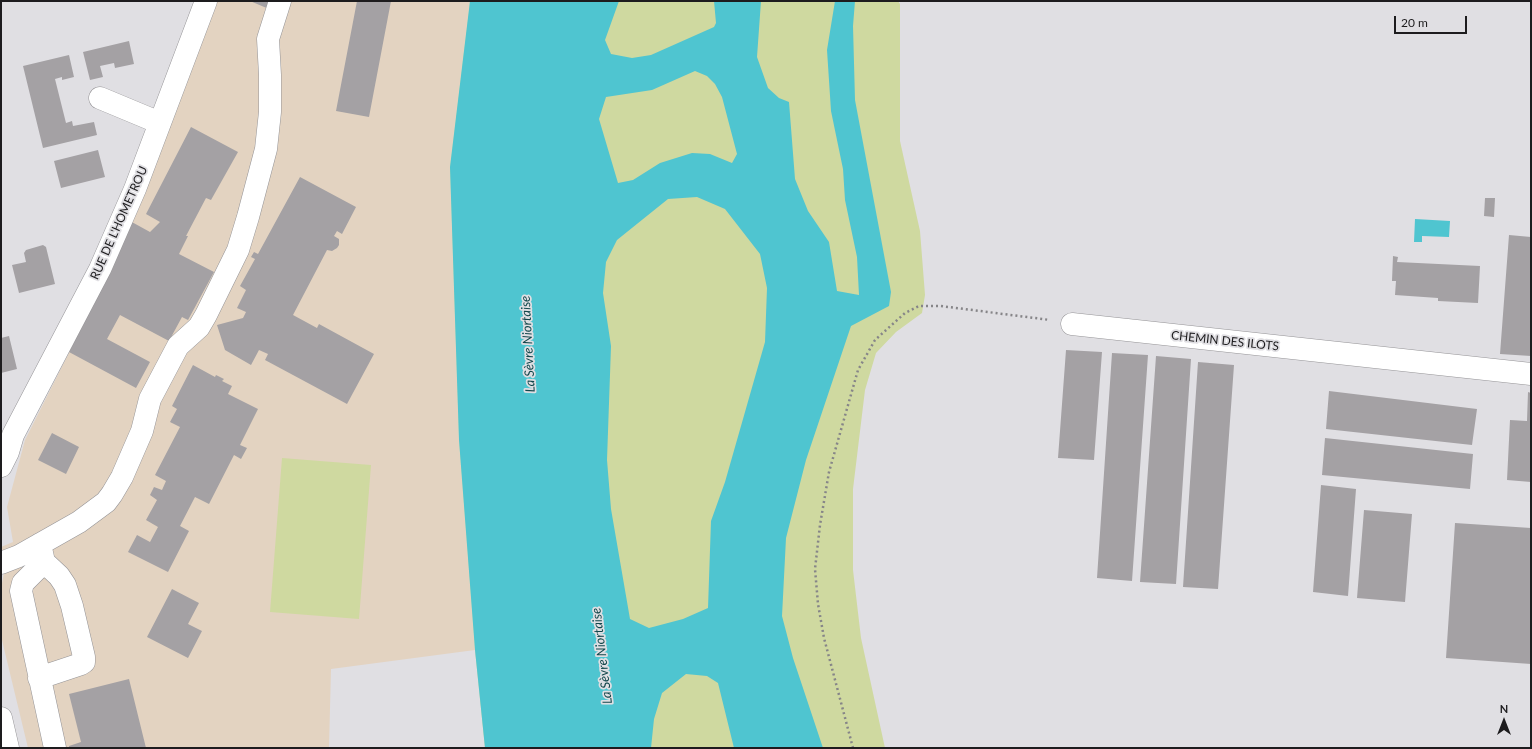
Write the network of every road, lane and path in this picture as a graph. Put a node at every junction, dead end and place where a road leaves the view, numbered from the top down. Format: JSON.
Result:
{"nodes":[{"id":1,"x":206,"y":1,"type":"edge"},
{"id":2,"x":280,"y":1,"type":"edge"},
{"id":3,"x":100,"y":98,"type":"dead end"},
{"id":4,"x":160,"y":123,"type":"junction"},
{"id":5,"x":1072,"y":324,"type":"joint"},
{"id":6,"x":1531,"y":374,"type":"edge"},
{"id":7,"x":7,"y":441,"type":"edge"},
{"id":8,"x":1,"y":466,"type":"edge"},
{"id":9,"x":42,"y":553,"type":"junction"},
{"id":10,"x":1,"y":563,"type":"edge"},
{"id":11,"x":39,"y":678,"type":"junction"},
{"id":12,"x":1,"y":718,"type":"edge"},
{"id":13,"x":8,"y":748,"type":"edge"},
{"id":14,"x":55,"y":748,"type":"edge"},
{"id":15,"x":853,"y":748,"type":"edge"}],
"edges":[{"from":1,"to":4,"type":"street","name":"RUE DE L'HOMETROU"},
{"from":2,"to":9,"type":"street"},
{"from":3,"to":4,"type":"street"},
{"from":4,"to":7,"type":"street","name":"RUE DE L'HOMETROU"},
{"from":5,"to":6,"type":"street","name":"CHEMIN DES ILOTS"},
{"from":5,"to":15,"type":"path"},
{"from":7,"to":8,"type":"street","name":"RUE DE L'HOMETROU"},
{"from":9,"to":10,"type":"street"},
{"from":9,"to":11,"type":"street"},
{"from":9,"to":11,"type":"street"},
{"from":11,"to":14,"type":"street"},
{"from":12,"to":13,"type":"street"}]}
